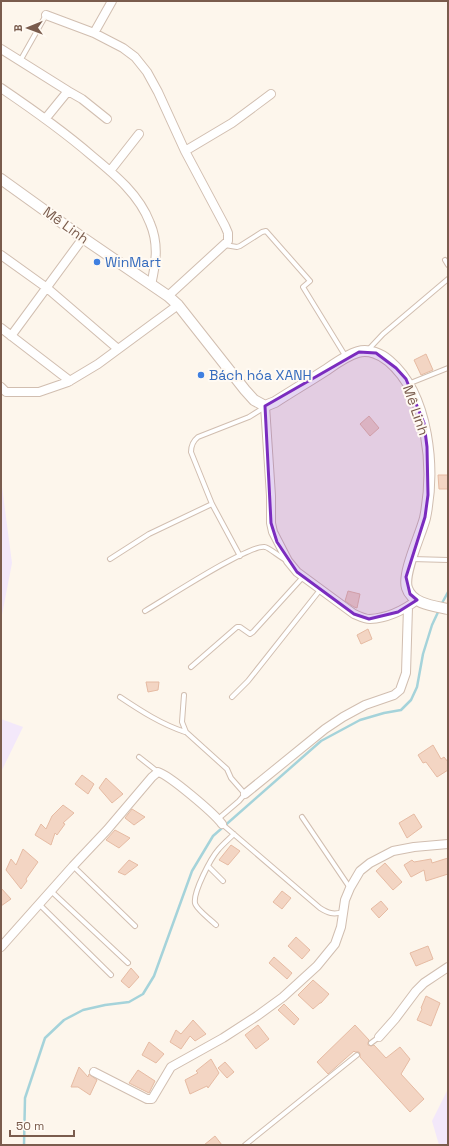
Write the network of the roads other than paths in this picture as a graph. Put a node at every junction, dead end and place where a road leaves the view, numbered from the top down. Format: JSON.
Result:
{"nodes":[{"id":1,"x":112,"y":1,"type":"edge"},
{"id":2,"x":46,"y":15,"type":"joint"},
{"id":3,"x":94,"y":33,"type":"junction"},
{"id":4,"x":1,"y":49,"type":"edge"},
{"id":5,"x":20,"y":62,"type":"junction"},
{"id":6,"x":1,"y":88,"type":"edge"},
{"id":7,"x":68,"y":91,"type":"junction"},
{"id":8,"x":271,"y":94,"type":"dead end"},
{"id":9,"x":46,"y":118,"type":"junction"},
{"id":10,"x":107,"y":119,"type":"dead end"},
{"id":11,"x":139,"y":134,"type":"dead end"},
{"id":12,"x":185,"y":151,"type":"junction"},
{"id":13,"x":110,"y":171,"type":"junction"},
{"id":14,"x":1,"y":179,"type":"edge"},
{"id":15,"x":83,"y":238,"type":"junction"},
{"id":16,"x":225,"y":244,"type":"junction"},
{"id":17,"x":1,"y":256,"type":"edge"},
{"id":18,"x":445,"y":260,"type":"dead end"},
{"id":19,"x":448,"y":265,"type":"edge"},
{"id":20,"x":448,"y":279,"type":"edge"},
{"id":21,"x":151,"y":285,"type":"junction"},
{"id":22,"x":47,"y":288,"type":"junction"},
{"id":23,"x":168,"y":296,"type":"junction"},
{"id":24,"x":178,"y":305,"type":"junction"},
{"id":25,"x":1,"y":328,"type":"edge"},
{"id":26,"x":11,"y":336,"type":"junction"},
{"id":27,"x":118,"y":348,"type":"junction"},
{"id":28,"x":367,"y":352,"type":"junction"},
{"id":29,"x":346,"y":357,"type":"junction"},
{"id":30,"x":448,"y":368,"type":"edge"},
{"id":31,"x":70,"y":381,"type":"junction"},
{"id":32,"x":408,"y":384,"type":"junction"},
{"id":33,"x":3,"y":391,"type":"edge"},
{"id":34,"x":265,"y":406,"type":"junction"},
{"id":35,"x":212,"y":504,"type":"junction"},
{"id":36,"x":240,"y":556,"type":"junction"},
{"id":37,"x":110,"y":559,"type":"dead end"},
{"id":38,"x":412,"y":559,"type":"junction"},
{"id":39,"x":448,"y":560,"type":"edge"},
{"id":40,"x":288,"y":561,"type":"junction"},
{"id":41,"x":303,"y":577,"type":"junction"},
{"id":42,"x":320,"y":590,"type":"junction"},
{"id":43,"x":422,"y":602,"type":"junction"},
{"id":44,"x":408,"y":607,"type":"junction"},
{"id":45,"x":448,"y":609,"type":"edge"},
{"id":46,"x":146,"y":611,"type":"dead end"},
{"id":47,"x":191,"y":667,"type":"dead end"},
{"id":48,"x":184,"y":696,"type":"dead end"},
{"id":49,"x":120,"y":697,"type":"dead end"},
{"id":50,"x":232,"y":697,"type":"dead end"},
{"id":51,"x":186,"y":732,"type":"junction"},
{"id":52,"x":139,"y":757,"type":"dead end"},
{"id":53,"x":158,"y":772,"type":"junction"},
{"id":54,"x":245,"y":794,"type":"junction"},
{"id":55,"x":302,"y":817,"type":"dead end"},
{"id":56,"x":220,"y":821,"type":"junction"},
{"id":57,"x":232,"y":833,"type":"junction"},
{"id":58,"x":448,"y":844,"type":"edge"},
{"id":59,"x":73,"y":866,"type":"junction"},
{"id":60,"x":208,"y":866,"type":"junction"},
{"id":61,"x":223,"y":881,"type":"dead end"},
{"id":62,"x":350,"y":888,"type":"junction"},
{"id":63,"x":51,"y":891,"type":"junction"},
{"id":64,"x":39,"y":904,"type":"junction"},
{"id":65,"x":343,"y":912,"type":"junction"},
{"id":66,"x":216,"y":925,"type":"dead end"},
{"id":67,"x":135,"y":926,"type":"dead end"},
{"id":68,"x":1,"y":947,"type":"edge"},
{"id":69,"x":128,"y":963,"type":"dead end"},
{"id":70,"x":448,"y":968,"type":"edge"},
{"id":71,"x":111,"y":975,"type":"dead end"},
{"id":72,"x":379,"y":1037,"type":"joint"},
{"id":73,"x":372,"y":1043,"type":"dead end"},
{"id":74,"x":358,"y":1055,"type":"dead end"},
{"id":75,"x":94,"y":1072,"type":"dead end"},
{"id":76,"x":245,"y":1145,"type":"edge"}],
"edges":[{"from":1,"to":3,"type":"street"},
{"from":2,"to":3,"type":"street"},
{"from":2,"to":5,"type":"lane"},
{"from":3,"to":12,"type":"street"},
{"from":4,"to":5,"type":"street"},
{"from":5,"to":7,"type":"street"},
{"from":6,"to":9,"type":"street"},
{"from":7,"to":9,"type":"street"},
{"from":7,"to":10,"type":"street"},
{"from":8,"to":12,"type":"street"},
{"from":9,"to":13,"type":"street"},
{"from":11,"to":13,"type":"street"},
{"from":12,"to":16,"type":"street"},
{"from":13,"to":21,"type":"street"},
{"from":14,"to":15,"type":"street","name":"Mê Linh"},
{"from":15,"to":21,"type":"street","name":"Mê Linh"},
{"from":15,"to":22,"type":"street"},
{"from":16,"to":23,"type":"street"},
{"from":16,"to":29,"type":"lane"},
{"from":17,"to":22,"type":"street"},
{"from":18,"to":19,"type":"lane"},
{"from":20,"to":28,"type":"lane"},
{"from":21,"to":23,"type":"street","name":"Mê Linh"},
{"from":22,"to":26,"type":"street"},
{"from":22,"to":27,"type":"street"},
{"from":23,"to":24,"type":"street","name":"Mê Linh"},
{"from":24,"to":27,"type":"street"},
{"from":24,"to":34,"type":"street","name":"Mê Linh"},
{"from":25,"to":26,"type":"street"},
{"from":26,"to":31,"type":"street"},
{"from":27,"to":31,"type":"street"},
{"from":28,"to":29,"type":"street"},
{"from":28,"to":32,"type":"street","name":"Mê Linh"},
{"from":29,"to":34,"type":"street"},
{"from":30,"to":32,"type":"lane"},
{"from":31,"to":33,"type":"street"},
{"from":32,"to":38,"type":"street","name":"Mê Linh"},
{"from":34,"to":35,"type":"lane"},
{"from":34,"to":40,"type":"street"},
{"from":35,"to":36,"type":"lane"},
{"from":35,"to":37,"type":"lane"},
{"from":36,"to":40,"type":"lane"},
{"from":36,"to":46,"type":"lane"},
{"from":38,"to":39,"type":"lane"},
{"from":38,"to":43,"type":"street","name":"Mê Linh"},
{"from":40,"to":41,"type":"street"},
{"from":41,"to":42,"type":"street"},
{"from":41,"to":47,"type":"lane"},
{"from":42,"to":44,"type":"street"},
{"from":42,"to":50,"type":"lane"},
{"from":43,"to":44,"type":"street"},
{"from":43,"to":45,"type":"street"},
{"from":44,"to":54,"type":"street"},
{"from":48,"to":51,"type":"lane"},
{"from":49,"to":51,"type":"lane"},
{"from":51,"to":54,"type":"lane"},
{"from":52,"to":53,"type":"lane"},
{"from":53,"to":56,"type":"street"},
{"from":53,"to":59,"type":"street"},
{"from":54,"to":56,"type":"lane"},
{"from":55,"to":62,"type":"lane"},
{"from":56,"to":57,"type":"lane"},
{"from":57,"to":60,"type":"lane"},
{"from":57,"to":65,"type":"lane"},
{"from":58,"to":62,"type":"street"},
{"from":59,"to":63,"type":"street"},
{"from":59,"to":67,"type":"lane"},
{"from":60,"to":61,"type":"lane"},
{"from":60,"to":66,"type":"lane"},
{"from":62,"to":65,"type":"street"},
{"from":63,"to":64,"type":"street"},
{"from":63,"to":69,"type":"lane"},
{"from":64,"to":68,"type":"street"},
{"from":64,"to":71,"type":"lane"},
{"from":65,"to":75,"type":"street"},
{"from":70,"to":72,"type":"street"},
{"from":72,"to":73,"type":"lane"},
{"from":74,"to":76,"type":"lane"}]}
